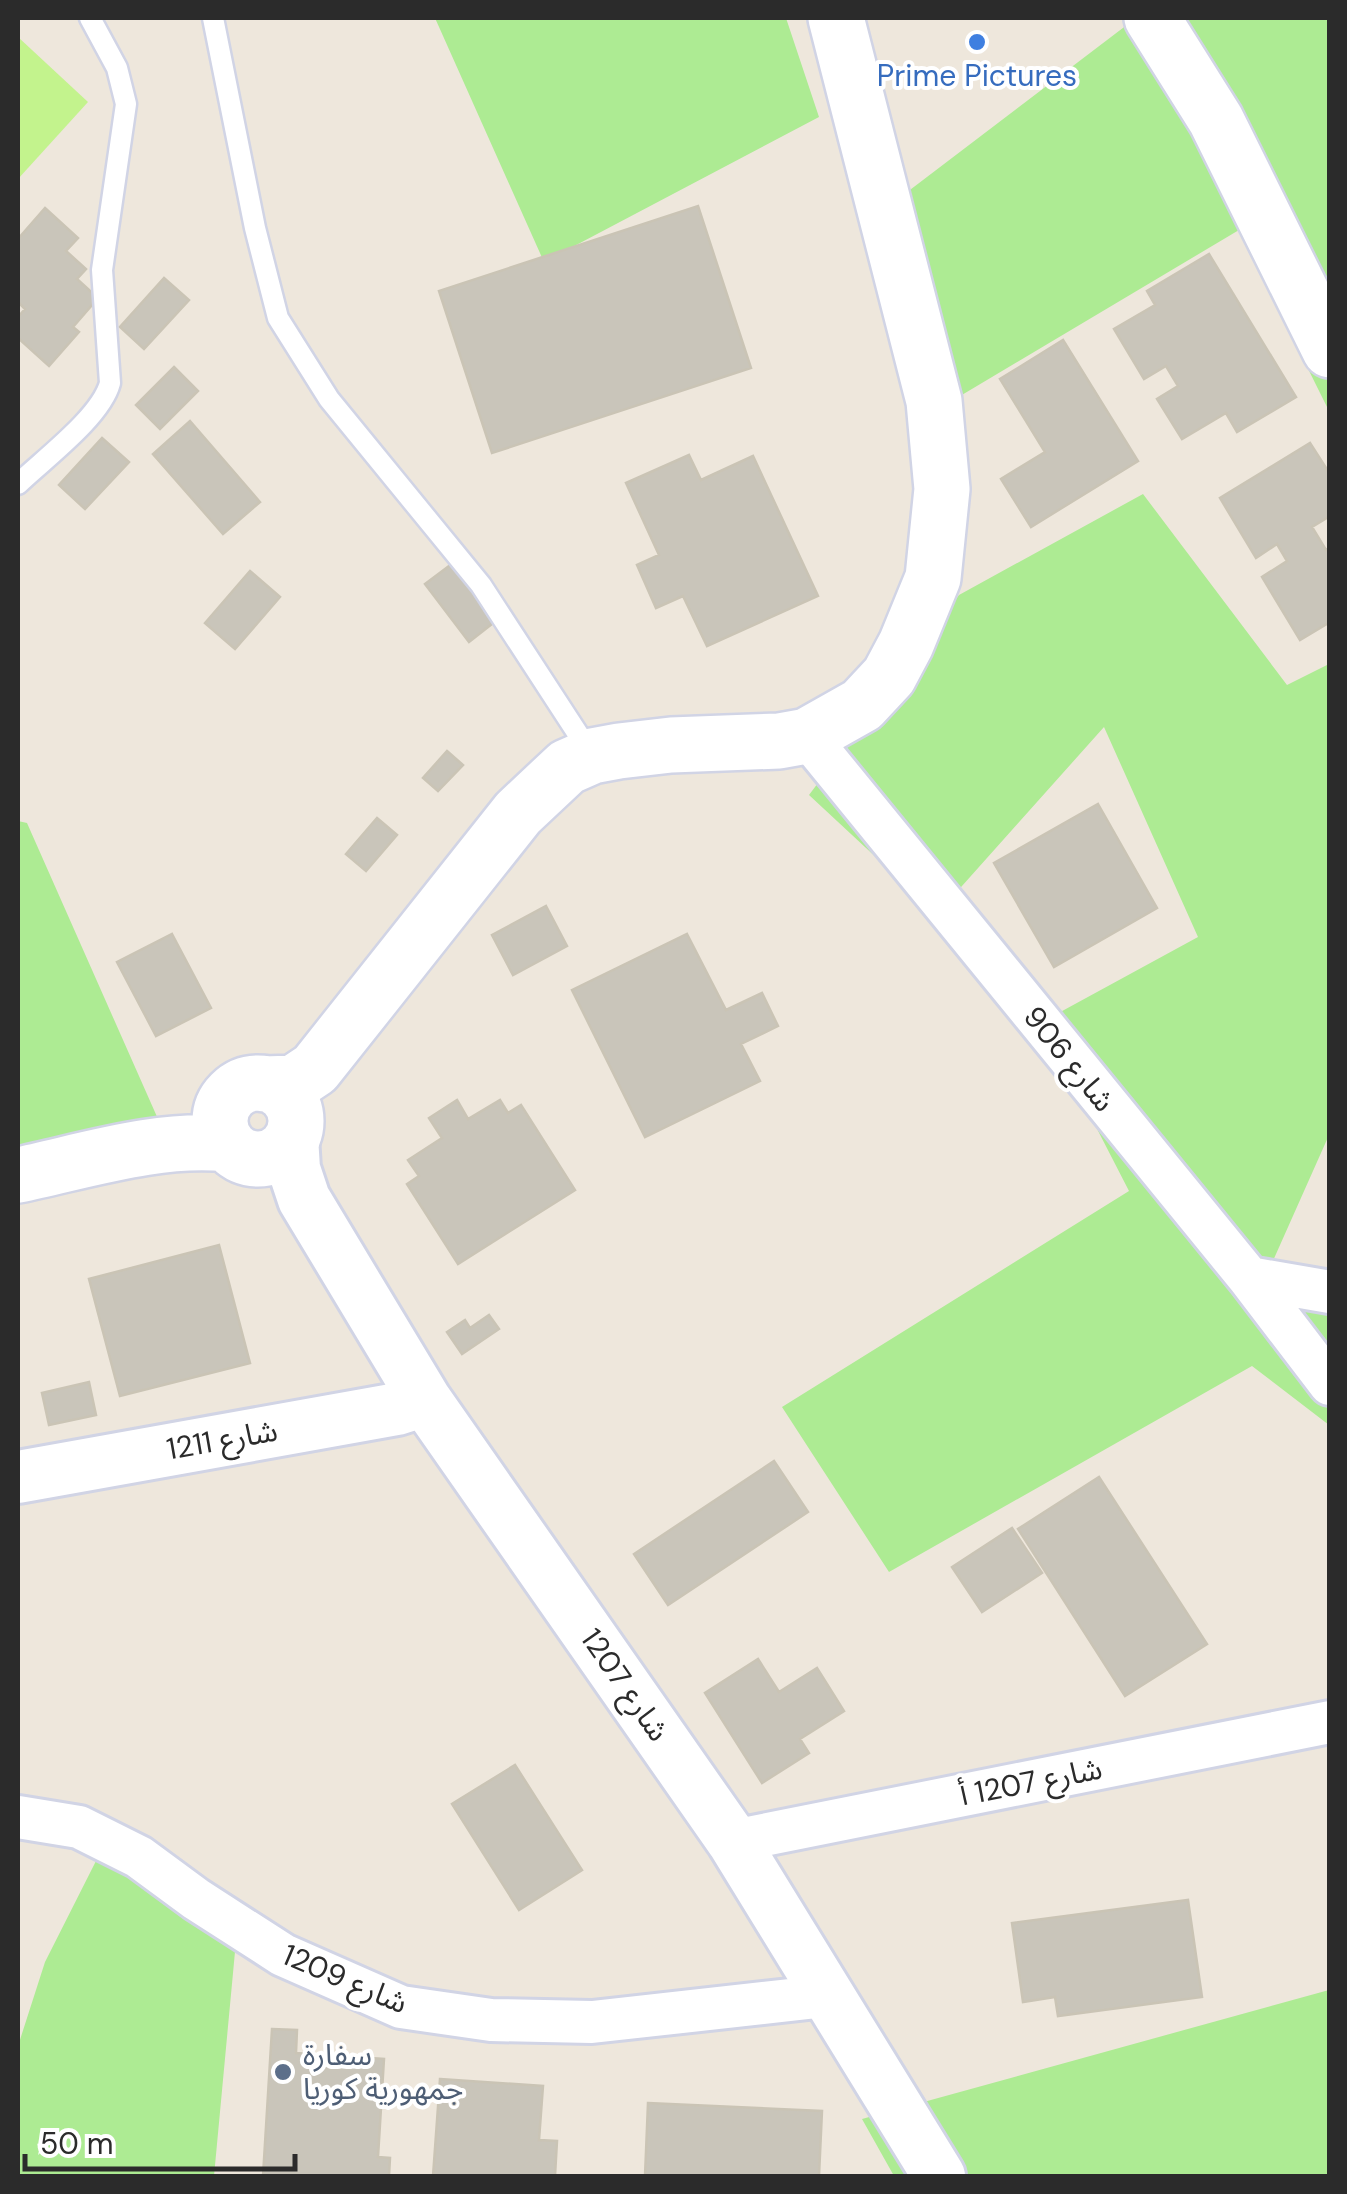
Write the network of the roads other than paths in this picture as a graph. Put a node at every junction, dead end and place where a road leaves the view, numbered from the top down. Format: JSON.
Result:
{"nodes":[{"id":1,"x":90,"y":18,"type":"edge"},
{"id":2,"x":214,"y":18,"type":"edge"},
{"id":3,"x":836,"y":18,"type":"edge"},
{"id":4,"x":1152,"y":18,"type":"edge"},
{"id":5,"x":1330,"y":350,"type":"edge"},
{"id":6,"x":18,"y":484,"type":"edge"},
{"id":7,"x":807,"y":736,"type":"junction"},
{"id":8,"x":592,"y":756,"type":"junction"},
{"id":9,"x":266,"y":1118,"type":"junction"},
{"id":10,"x":18,"y":1175,"type":"edge"},
{"id":11,"x":1250,"y":1278,"type":"junction"},
{"id":12,"x":1330,"y":1292,"type":"edge"},
{"id":13,"x":1330,"y":1384,"type":"edge"},
{"id":14,"x":425,"y":1400,"type":"junction"},
{"id":15,"x":18,"y":1478,"type":"edge"},
{"id":16,"x":1330,"y":1722,"type":"edge"},
{"id":17,"x":18,"y":1817,"type":"edge"},
{"id":18,"x":734,"y":1841,"type":"junction"},
{"id":19,"x":826,"y":1996,"type":"junction"},
{"id":20,"x":938,"y":2176,"type":"edge"}],
"edges":[{"from":1,"to":6,"type":"lane"},
{"from":2,"to":8,"type":"lane"},
{"from":3,"to":7,"type":"main road"},
{"from":4,"to":5,"type":"main road"},
{"from":7,"to":8,"type":"main road"},
{"from":7,"to":11,"type":"street","name":"شارع 906"},
{"from":8,"to":9,"type":"main road"},
{"from":9,"to":10,"type":"main road"},
{"from":9,"to":14,"type":"street","name":"شارع 1207"},
{"from":11,"to":12,"type":"street"},
{"from":11,"to":13,"type":"street","name":"شارع 906"},
{"from":14,"to":15,"type":"street","name":"شارع 1211"},
{"from":14,"to":18,"type":"street","name":"شارع 1207"},
{"from":16,"to":18,"type":"street","name":"شارع 1207 أ"},
{"from":17,"to":19,"type":"street","name":"شارع 1209"},
{"from":18,"to":19,"type":"street","name":"شارع 1207"},
{"from":19,"to":20,"type":"street","name":"شارع 1207"}]}
